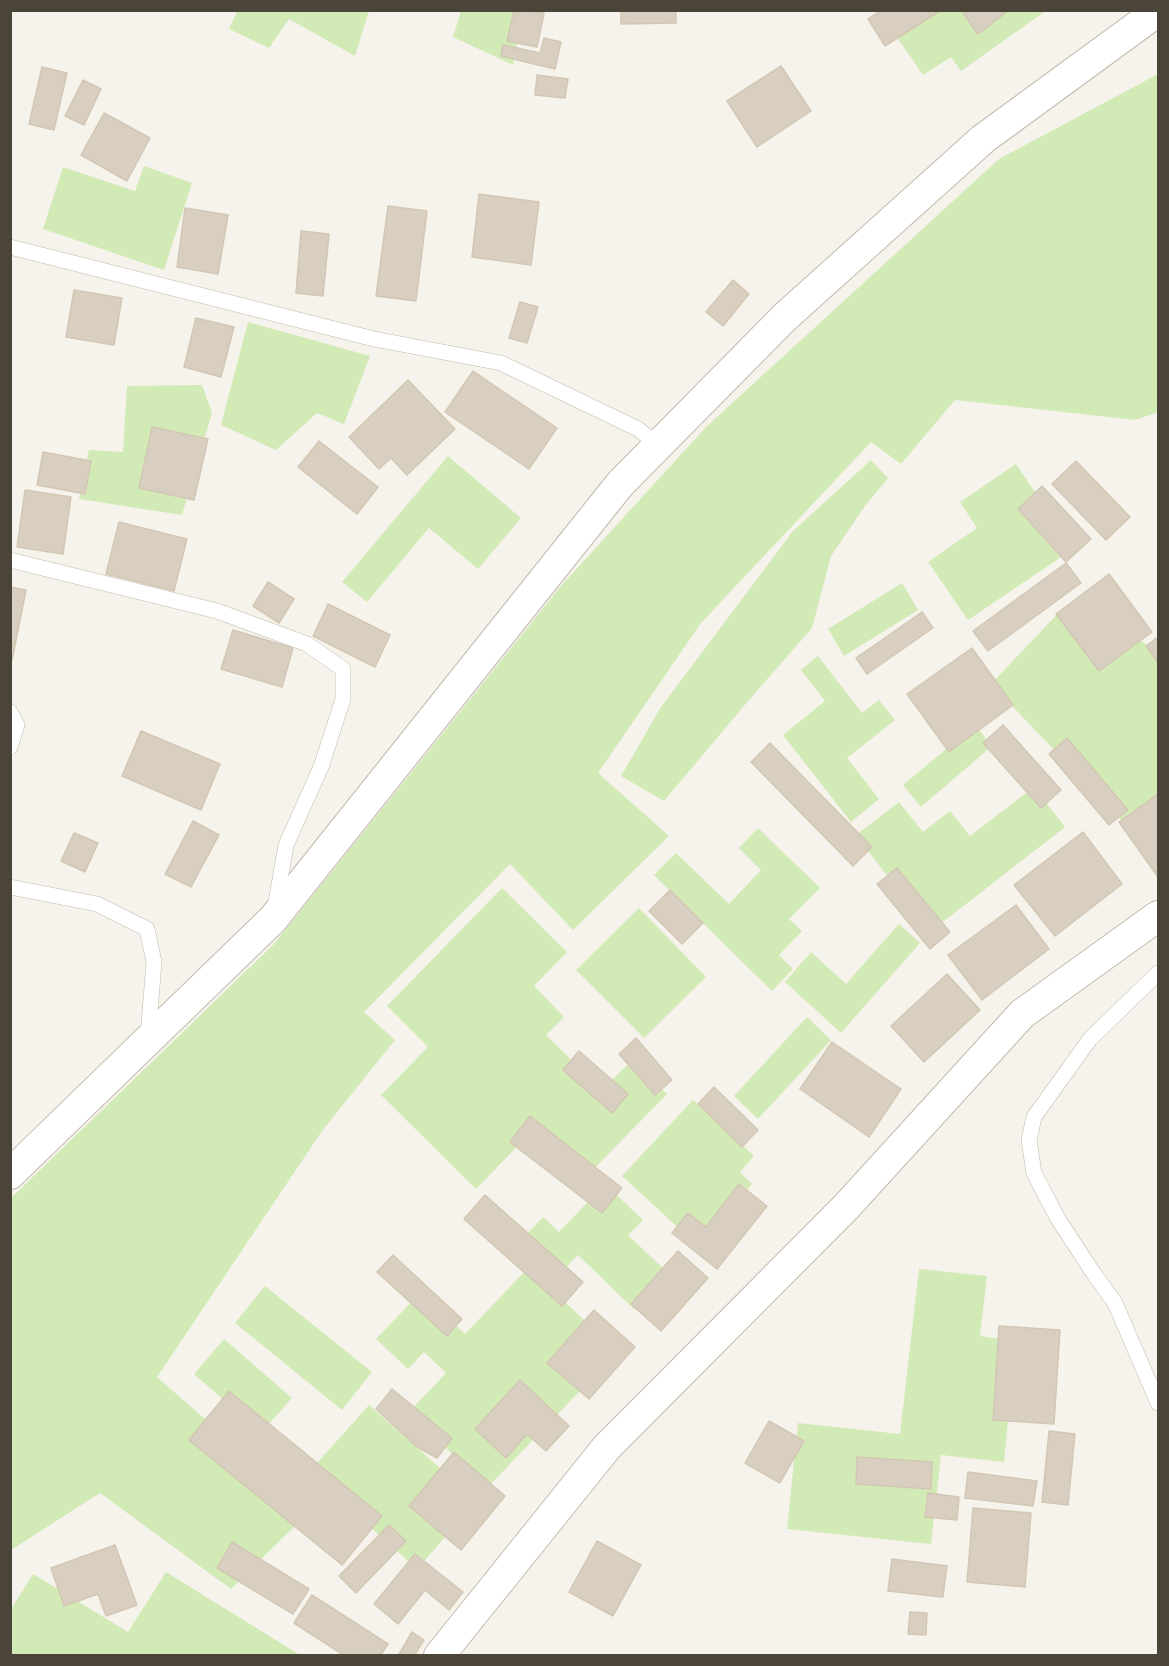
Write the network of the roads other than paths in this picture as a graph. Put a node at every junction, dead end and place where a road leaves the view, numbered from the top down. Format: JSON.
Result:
{"nodes":[{"id":1,"x":1158,"y":11,"type":"edge"},
{"id":2,"x":10,"y":248,"type":"edge"},
{"id":3,"x":658,"y":445,"type":"junction"},
{"id":4,"x":10,"y":560,"type":"edge"},
{"id":5,"x":10,"y":712,"type":"edge"},
{"id":6,"x":10,"y":747,"type":"edge"},
{"id":7,"x":10,"y":887,"type":"edge"},
{"id":8,"x":1158,"y":916,"type":"edge"},
{"id":9,"x":273,"y":919,"type":"junction"},
{"id":10,"x":1158,"y":973,"type":"edge"},
{"id":11,"x":148,"y":1042,"type":"junction"},
{"id":12,"x":10,"y":1174,"type":"edge"},
{"id":13,"x":1158,"y":1403,"type":"edge"},
{"id":14,"x":439,"y":1656,"type":"edge"}],
"edges":[{"from":1,"to":3,"type":"street"},
{"from":2,"to":3,"type":"lane"},
{"from":3,"to":9,"type":"street"},
{"from":4,"to":9,"type":"lane"},
{"from":5,"to":6,"type":"lane"},
{"from":7,"to":11,"type":"lane"},
{"from":8,"to":14,"type":"street"},
{"from":9,"to":11,"type":"street"},
{"from":10,"to":13,"type":"lane"},
{"from":11,"to":12,"type":"street"}]}
